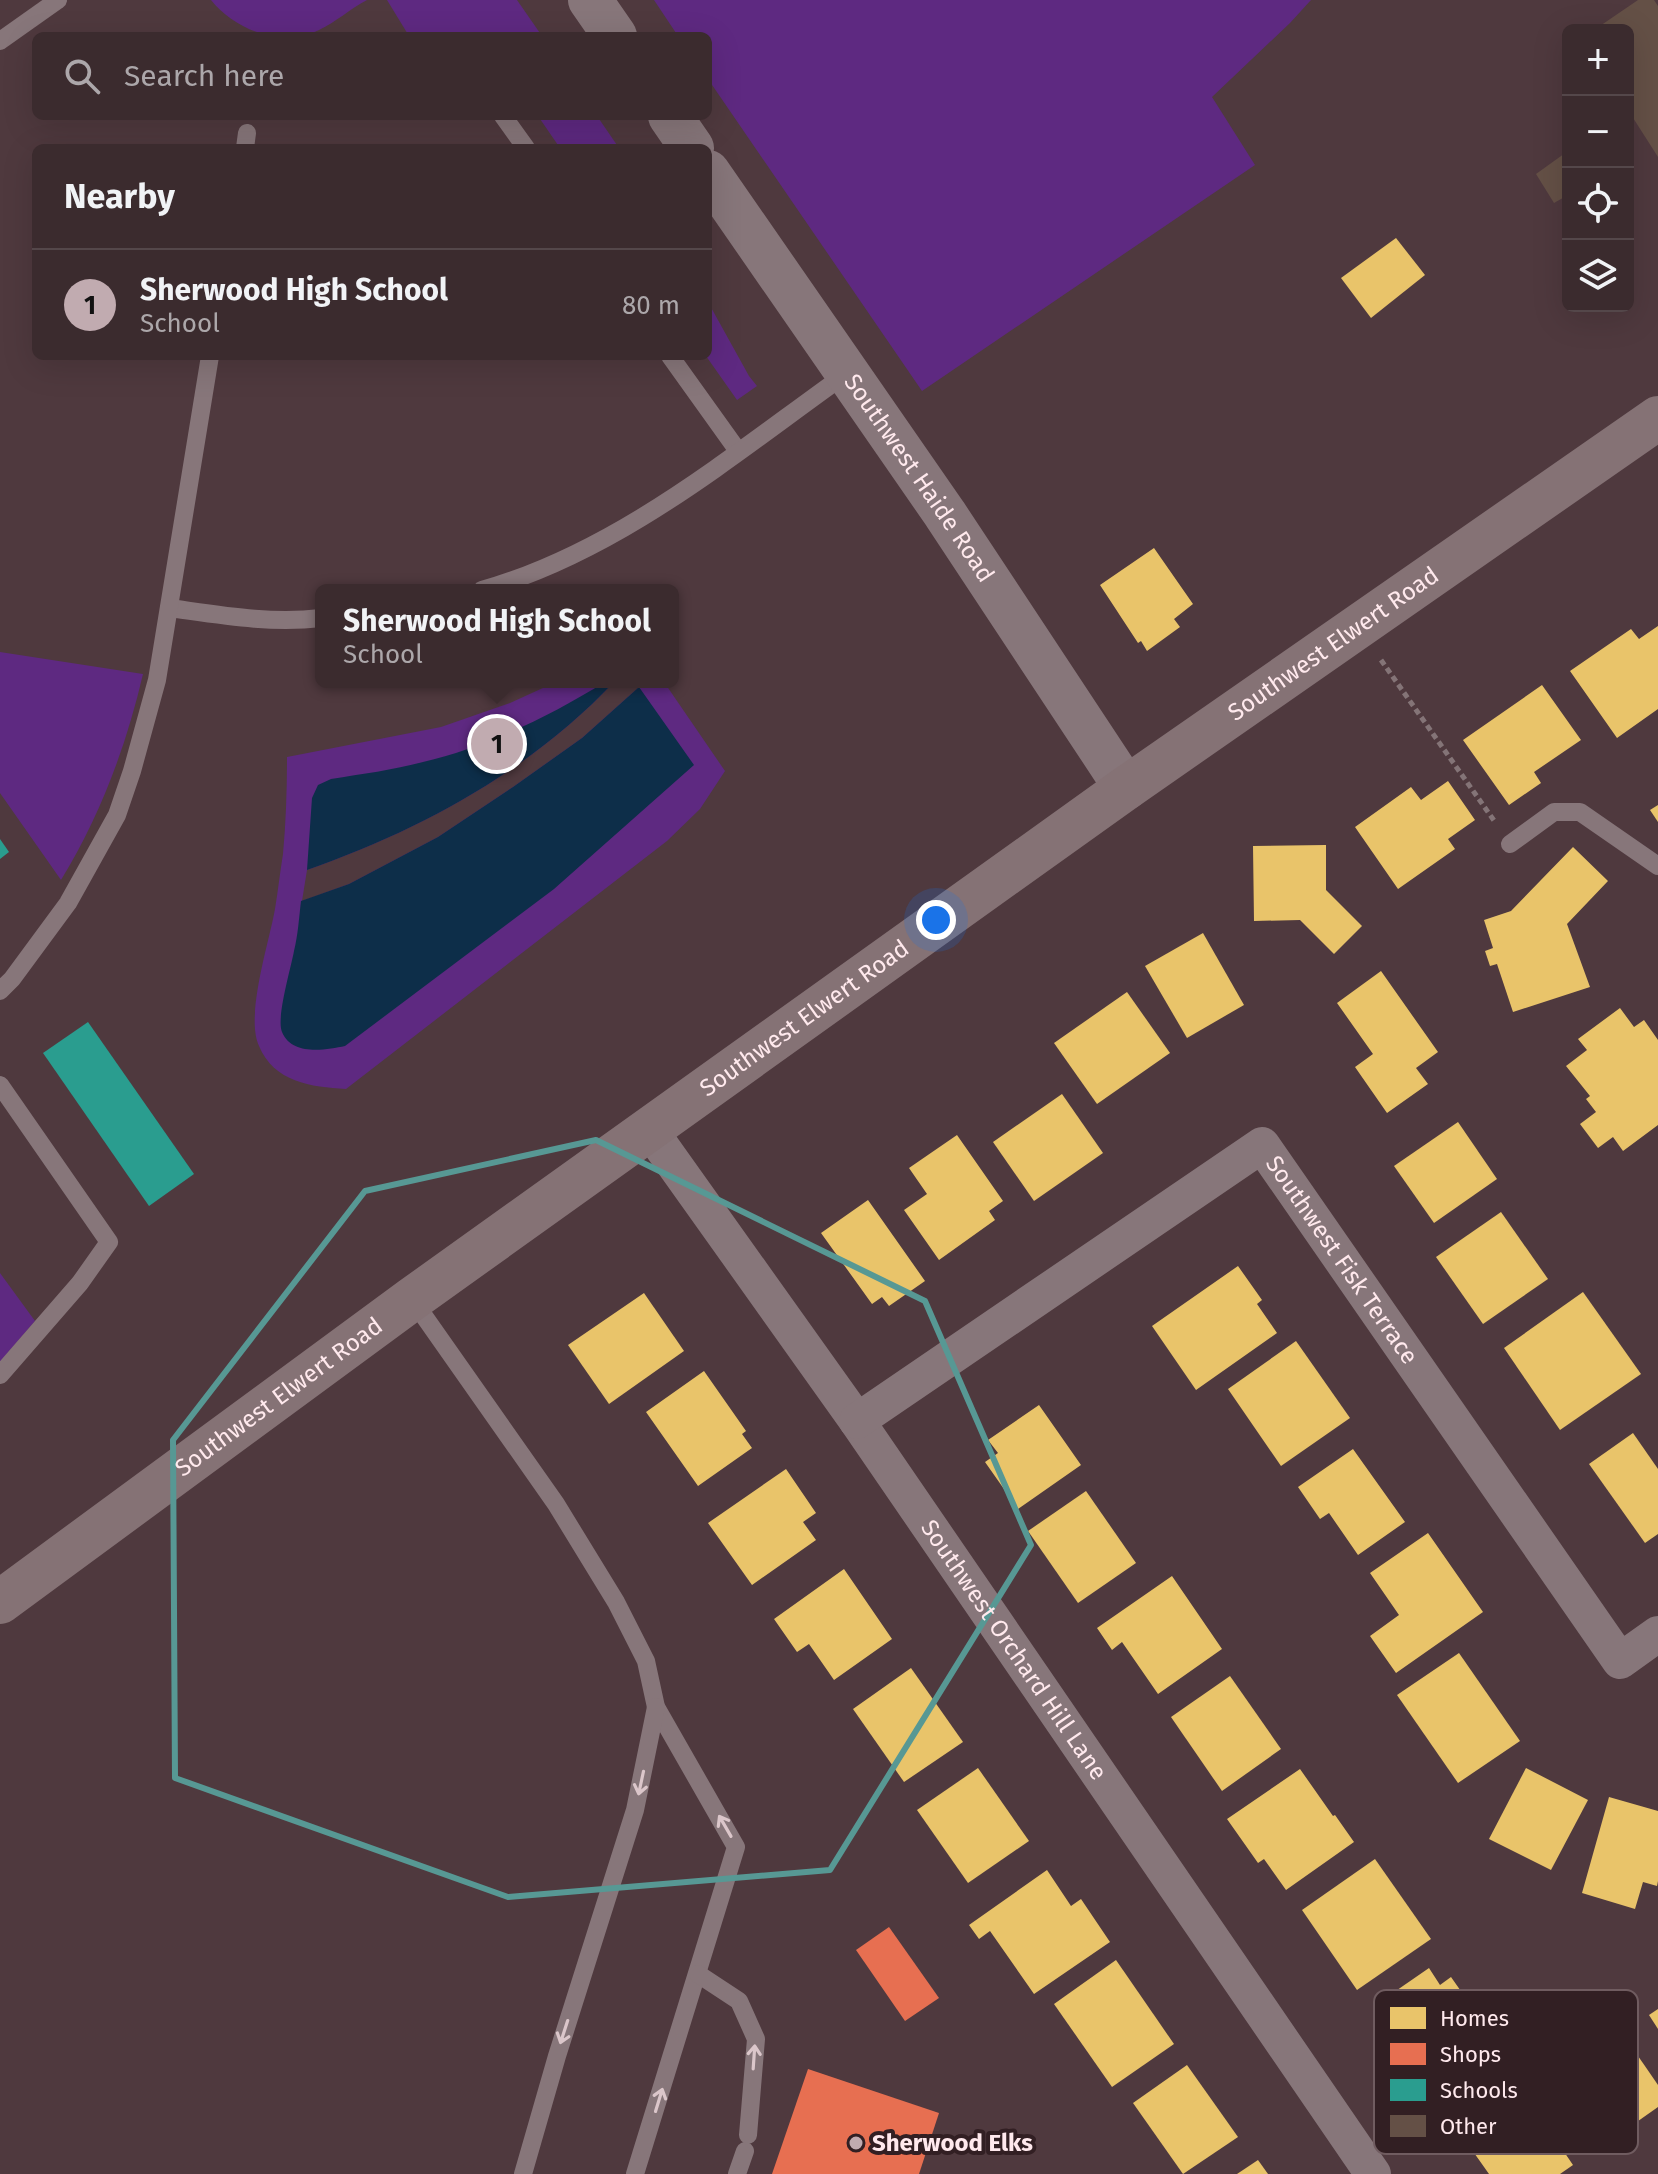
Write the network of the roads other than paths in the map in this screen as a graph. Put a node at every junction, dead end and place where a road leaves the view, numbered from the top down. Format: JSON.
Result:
{"nodes":[{"id":1,"x":58,"y":0,"type":"edge"},
{"id":2,"x":590,"y":0,"type":"edge"},
{"id":3,"x":612,"y":32,"type":"edge"},
{"id":4,"x":0,"y":41,"type":"edge"},
{"id":5,"x":506,"y":120,"type":"edge"},
{"id":6,"x":673,"y":120,"type":"edge"},
{"id":7,"x":523,"y":144,"type":"edge"},
{"id":8,"x":689,"y":144,"type":"edge"},
{"id":9,"x":712,"y":178,"type":"edge"},
{"id":10,"x":209,"y":360,"type":"edge"},
{"id":11,"x":673,"y":360,"type":"edge"},
{"id":12,"x":846,"y":374,"type":"junction"},
{"id":13,"x":1658,"y":418,"type":"edge"},
{"id":14,"x":738,"y":451,"type":"junction"},
{"id":15,"x":504,"y":584,"type":"edge"},
{"id":16,"x":169,"y":608,"type":"junction"},
{"id":17,"x":315,"y":619,"type":"edge"},
{"id":18,"x":1126,"y":788,"type":"junction"},
{"id":19,"x":1510,"y":844,"type":"road end"},
{"id":20,"x":1658,"y":866,"type":"edge"},
{"id":21,"x":0,"y":991,"type":"edge"},
{"id":22,"x":0,"y":1085,"type":"edge"},
{"id":23,"x":649,"y":1129,"type":"junction"},
{"id":24,"x":412,"y":1299,"type":"junction"},
{"id":25,"x":0,"y":1375,"type":"edge"},
{"id":26,"x":857,"y":1421,"type":"junction"},
{"id":27,"x":0,"y":1602,"type":"edge"},
{"id":28,"x":1658,"y":1634,"type":"edge"},
{"id":29,"x":656,"y":1707,"type":"junction"},
{"id":30,"x":698,"y":1974,"type":"junction"},
{"id":31,"x":523,"y":2174,"type":"edge"},
{"id":32,"x":635,"y":2174,"type":"edge"},
{"id":33,"x":737,"y":2174,"type":"edge"},
{"id":34,"x":1373,"y":2174,"type":"edge"}],
"edges":[{"from":1,"to":4,"type":"lane"},
{"from":2,"to":3,"type":"street"},
{"from":5,"to":7,"type":"lane"},
{"from":6,"to":8,"type":"street"},
{"from":9,"to":12,"type":"street","name":"Southwest Haide Road"},
{"from":10,"to":16,"type":"lane"},
{"from":11,"to":14,"type":"lane"},
{"from":12,"to":14,"type":"lane"},
{"from":12,"to":18,"type":"street","name":"Southwest Haide Road"},
{"from":13,"to":18,"type":"main road","name":"Southwest Elwert Road"},
{"from":14,"to":15,"type":"lane"},
{"from":16,"to":17,"type":"lane"},
{"from":16,"to":21,"type":"lane"},
{"from":18,"to":23,"type":"main road","name":"Southwest Elwert Road"},
{"from":19,"to":20,"type":"lane"},
{"from":22,"to":25,"type":"lane"},
{"from":23,"to":24,"type":"main road","name":"Southwest Elwert Road"},
{"from":23,"to":26,"type":"street","name":"Southwest Orchard Hill Lane"},
{"from":24,"to":27,"type":"main road","name":"Southwest Elwert Road"},
{"from":24,"to":29,"type":"lane"},
{"from":26,"to":28,"type":"street","name":"Southwest Fisk Terrace"},
{"from":26,"to":34,"type":"street","name":"Southwest Orchard Hill Lane"},
{"from":30,"to":29,"type":"lane","one_way":true},
{"from":29,"to":31,"type":"lane","one_way":true},
{"from":32,"to":30,"type":"lane","one_way":true},
{"from":33,"to":30,"type":"lane","one_way":true}]}
